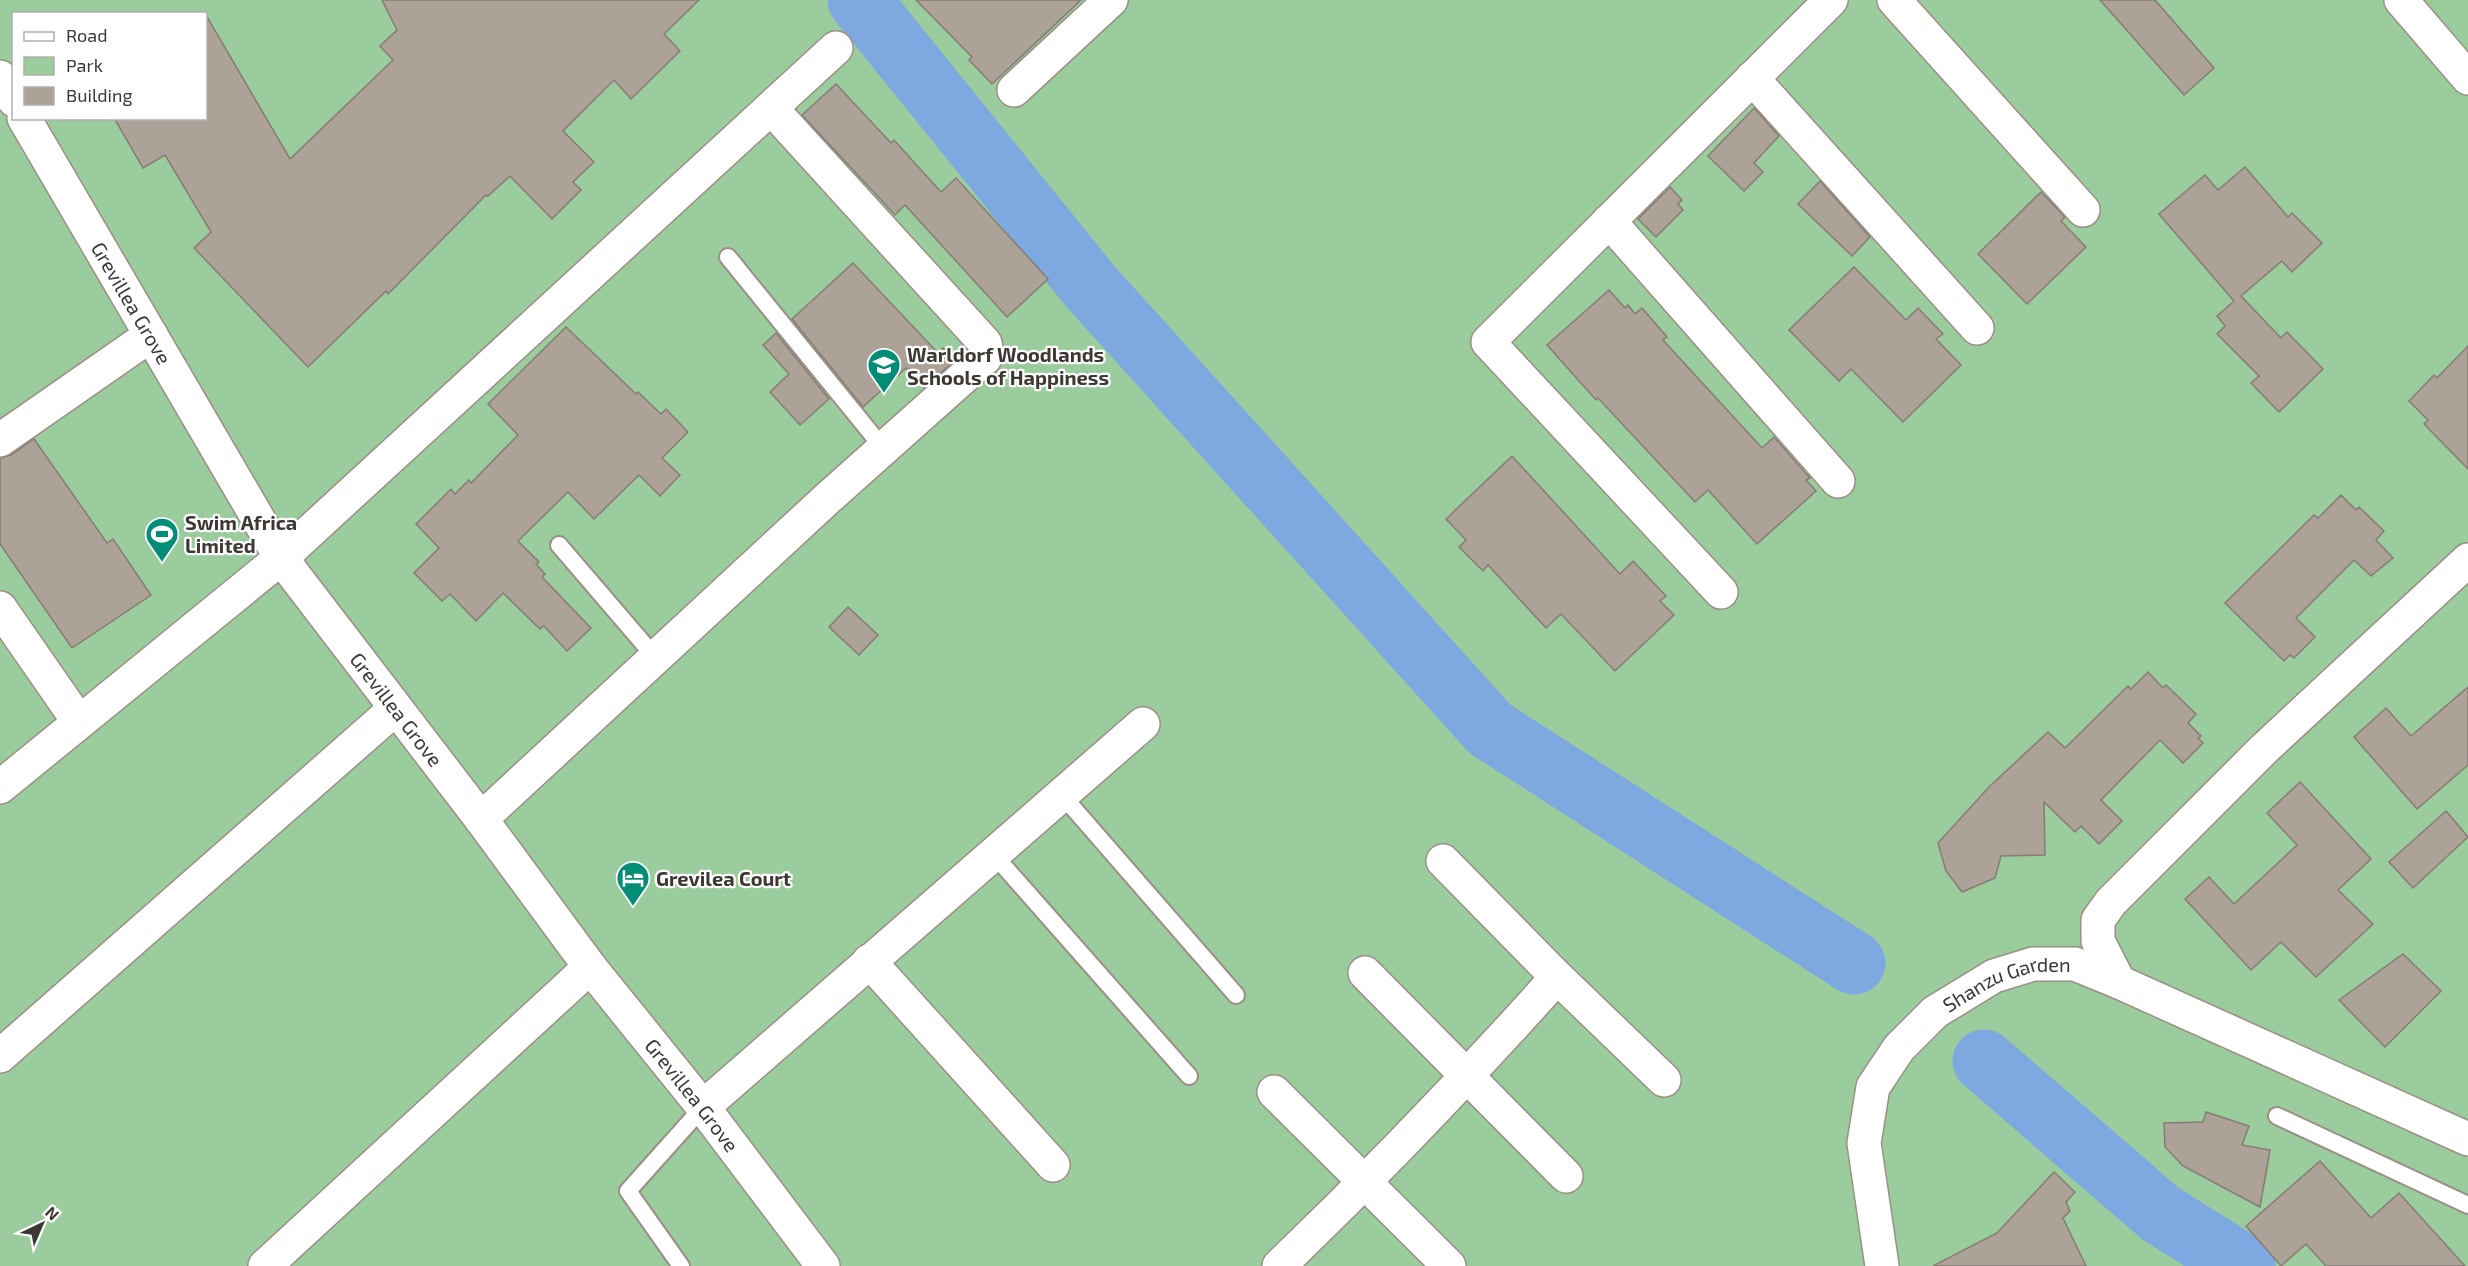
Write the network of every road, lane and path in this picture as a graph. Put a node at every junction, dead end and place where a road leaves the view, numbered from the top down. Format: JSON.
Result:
{"nodes":[{"id":1,"x":1111,"y":0,"type":"edge"},
{"id":2,"x":1831,"y":0,"type":"edge"},
{"id":3,"x":1894,"y":0,"type":"edge"},
{"id":4,"x":2401,"y":0,"type":"edge"},
{"id":5,"x":836,"y":48,"type":"dead end"},
{"id":6,"x":0,"y":77,"type":"edge"},
{"id":7,"x":1752,"y":78,"type":"junction"},
{"id":8,"x":2468,"y":78,"type":"edge"},
{"id":9,"x":1014,"y":90,"type":"dead end"},
{"id":10,"x":12,"y":97,"type":"edge"},
{"id":11,"x":771,"y":108,"type":"junction"},
{"id":12,"x":25,"y":120,"type":"edge"},
{"id":13,"x":2083,"y":210,"type":"dead end"},
{"id":14,"x":1609,"y":221,"type":"junction"},
{"id":15,"x":728,"y":257,"type":"dead end"},
{"id":16,"x":1977,"y":328,"type":"dead end"},
{"id":17,"x":150,"y":335,"type":"junction"},
{"id":18,"x":0,"y":440,"type":"edge"},
{"id":19,"x":884,"y":448,"type":"junction"},
{"id":20,"x":1838,"y":481,"type":"dead end"},
{"id":21,"x":559,"y":545,"type":"dead end"},
{"id":22,"x":281,"y":558,"type":"junction"},
{"id":23,"x":2468,"y":560,"type":"edge"},
{"id":24,"x":1721,"y":592,"type":"dead end"},
{"id":25,"x":0,"y":608,"type":"edge"},
{"id":26,"x":656,"y":657,"type":"junction"},
{"id":27,"x":395,"y":709,"type":"junction"},
{"id":28,"x":80,"y":722,"type":"junction"},
{"id":29,"x":1143,"y":724,"type":"dead end"},
{"id":30,"x":0,"y":787,"type":"edge"},
{"id":31,"x":1062,"y":795,"type":"junction"},
{"id":32,"x":481,"y":819,"type":"junction"},
{"id":33,"x":994,"y":855,"type":"junction"},
{"id":34,"x":1443,"y":861,"type":"dead end"},
{"id":35,"x":868,"y":962,"type":"junction"},
{"id":36,"x":590,"y":967,"type":"junction"},
{"id":37,"x":1365,"y":973,"type":"dead end"},
{"id":38,"x":1557,"y":977,"type":"junction"},
{"id":39,"x":2119,"y":982,"type":"junction"},
{"id":40,"x":1236,"y":995,"type":"dead end"},
{"id":41,"x":0,"y":1056,"type":"edge"},
{"id":42,"x":1189,"y":1076,"type":"dead end"},
{"id":43,"x":1467,"y":1078,"type":"junction"},
{"id":44,"x":1664,"y":1080,"type":"dead end"},
{"id":45,"x":1274,"y":1092,"type":"dead end"},
{"id":46,"x":703,"y":1107,"type":"junction"},
{"id":47,"x":2277,"y":1116,"type":"dead end"},
{"id":48,"x":2468,"y":1140,"type":"edge"},
{"id":49,"x":1053,"y":1165,"type":"dead end"},
{"id":50,"x":1566,"y":1176,"type":"dead end"},
{"id":51,"x":1366,"y":1183,"type":"junction"},
{"id":52,"x":2468,"y":1205,"type":"edge"},
{"id":53,"x":265,"y":1266,"type":"edge"},
{"id":54,"x":681,"y":1266,"type":"edge"},
{"id":55,"x":823,"y":1266,"type":"edge"},
{"id":56,"x":1280,"y":1266,"type":"edge"},
{"id":57,"x":1449,"y":1266,"type":"edge"},
{"id":58,"x":1882,"y":1266,"type":"edge"}],
"edges":[{"from":1,"to":9,"type":"street"},
{"from":2,"to":7,"type":"street"},
{"from":3,"to":13,"type":"street"},
{"from":4,"to":8,"type":"street"},
{"from":5,"to":11,"type":"street"},
{"from":6,"to":10,"type":"street"},
{"from":7,"to":14,"type":"street"},
{"from":7,"to":16,"type":"street"},
{"from":11,"to":19,"type":"street"},
{"from":11,"to":22,"type":"street"},
{"from":12,"to":17,"type":"street","name":"Grevillea Grove"},
{"from":14,"to":20,"type":"street"},
{"from":14,"to":24,"type":"street"},
{"from":15,"to":19,"type":"lane"},
{"from":17,"to":18,"type":"street"},
{"from":17,"to":22,"type":"street","name":"Grevillea Grove"},
{"from":19,"to":26,"type":"street"},
{"from":21,"to":26,"type":"lane"},
{"from":22,"to":27,"type":"street","name":"Grevillea Grove"},
{"from":22,"to":28,"type":"street"},
{"from":23,"to":39,"type":"street"},
{"from":25,"to":28,"type":"street"},
{"from":26,"to":32,"type":"street"},
{"from":27,"to":32,"type":"street","name":"Grevillea Grove"},
{"from":27,"to":41,"type":"street"},
{"from":28,"to":30,"type":"street"},
{"from":29,"to":31,"type":"street"},
{"from":31,"to":33,"type":"street"},
{"from":31,"to":40,"type":"lane"},
{"from":32,"to":36,"type":"street","name":"Grevillea Grove"},
{"from":33,"to":35,"type":"street"},
{"from":33,"to":42,"type":"lane"},
{"from":34,"to":38,"type":"street"},
{"from":35,"to":46,"type":"street"},
{"from":35,"to":49,"type":"street"},
{"from":36,"to":46,"type":"street","name":"Grevillea Grove"},
{"from":36,"to":53,"type":"street"},
{"from":37,"to":43,"type":"street"},
{"from":38,"to":43,"type":"street"},
{"from":38,"to":44,"type":"street"},
{"from":39,"to":48,"type":"street","name":"Shanzu Garden"},
{"from":39,"to":58,"type":"street","name":"Shanzu Garden"},
{"from":43,"to":50,"type":"street"},
{"from":43,"to":51,"type":"street"},
{"from":45,"to":51,"type":"street"},
{"from":46,"to":54,"type":"lane"},
{"from":46,"to":55,"type":"street","name":"Grevillea Grove"},
{"from":47,"to":52,"type":"lane"},
{"from":51,"to":56,"type":"street"},
{"from":51,"to":57,"type":"street"}]}
